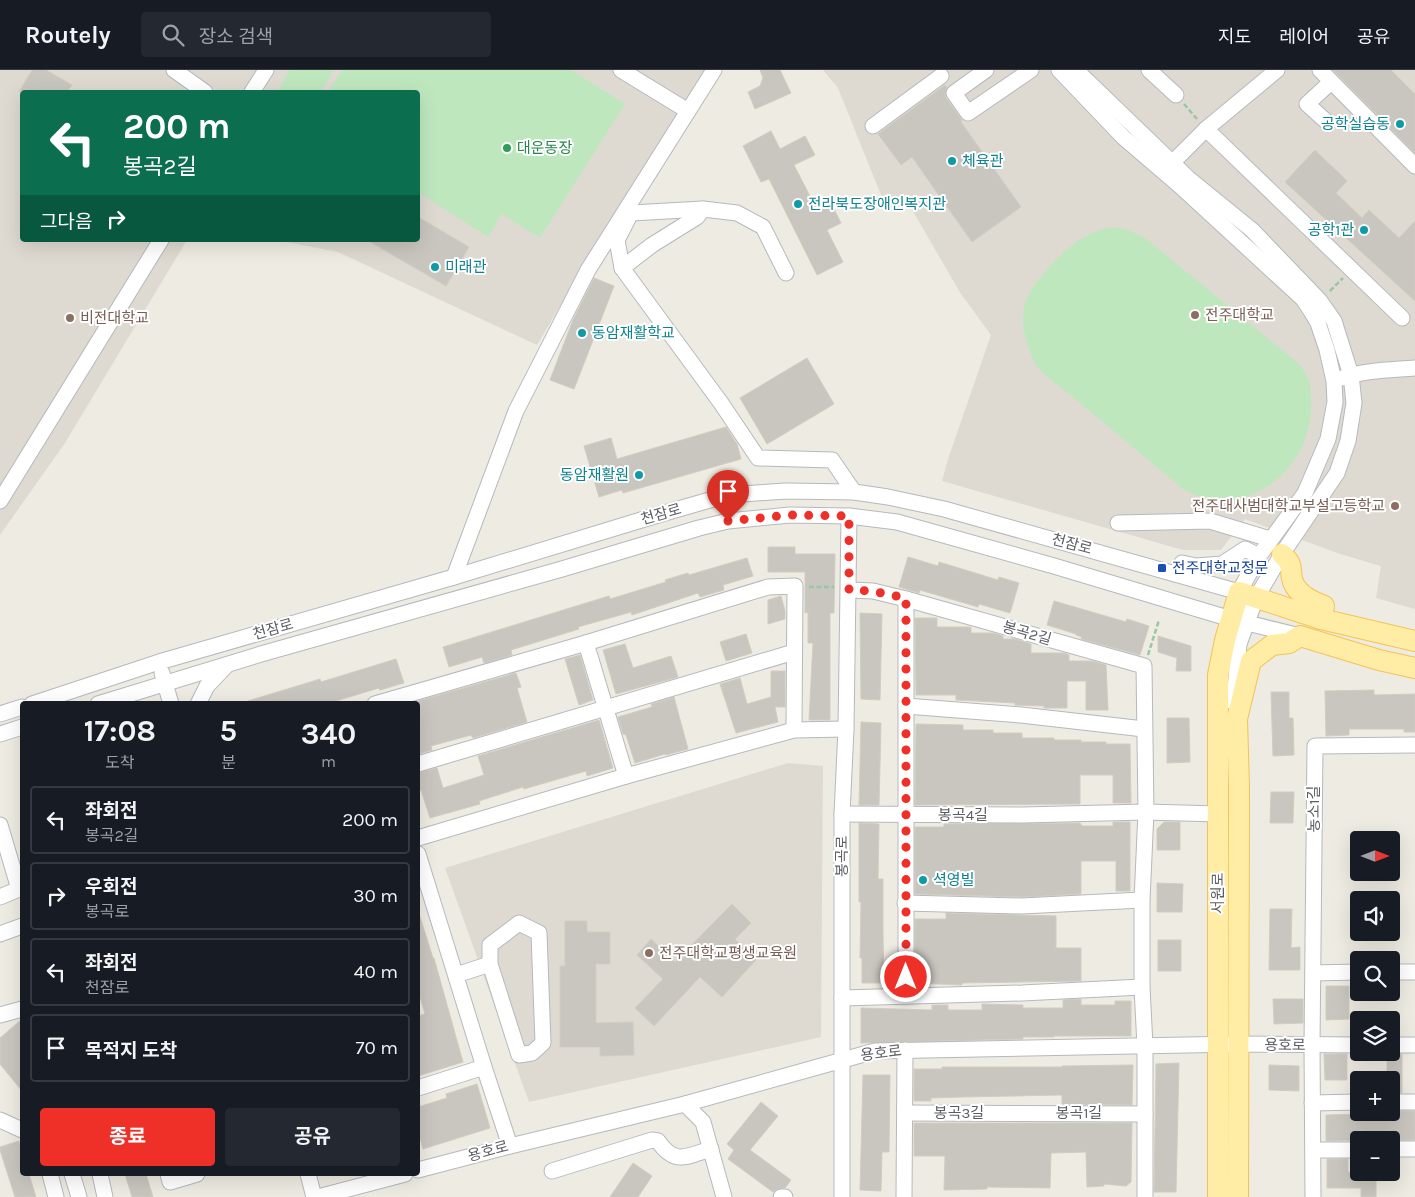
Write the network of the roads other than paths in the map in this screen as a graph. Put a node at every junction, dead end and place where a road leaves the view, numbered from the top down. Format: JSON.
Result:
{"nodes":[{"id":1,"x":174,"y":70,"type":"edge"},
{"id":2,"x":266,"y":70,"type":"edge"},
{"id":3,"x":621,"y":70,"type":"edge"},
{"id":4,"x":714,"y":70,"type":"edge"},
{"id":5,"x":986,"y":70,"type":"edge"},
{"id":6,"x":1031,"y":70,"type":"edge"},
{"id":7,"x":1059,"y":70,"type":"edge"},
{"id":8,"x":1076,"y":70,"type":"edge"},
{"id":9,"x":1277,"y":70,"type":"edge"},
{"id":10,"x":1320,"y":70,"type":"edge"},
{"id":11,"x":945,"y":73,"type":"edge"},
{"id":12,"x":1158,"y":73,"type":"edge"},
{"id":13,"x":1331,"y":82,"type":"junction"},
{"id":14,"x":202,"y":90,"type":"edge"},
{"id":15,"x":253,"y":90,"type":"edge"},
{"id":16,"x":954,"y":93,"type":"junction"},
{"id":17,"x":1176,"y":95,"type":"road end"},
{"id":18,"x":683,"y":107,"type":"junction"},
{"id":19,"x":1328,"y":123,"type":"dead end"},
{"id":20,"x":873,"y":126,"type":"dead end"},
{"id":21,"x":1206,"y":128,"type":"junction"},
{"id":22,"x":1415,"y":166,"type":"edge"},
{"id":23,"x":1168,"y":167,"type":"junction"},
{"id":24,"x":703,"y":209,"type":"junction"},
{"id":25,"x":626,"y":216,"type":"junction"},
{"id":26,"x":160,"y":242,"type":"edge"},
{"id":27,"x":622,"y":268,"type":"junction"},
{"id":28,"x":786,"y":273,"type":"dead end"},
{"id":29,"x":1402,"y":318,"type":"dead end"},
{"id":30,"x":1415,"y":368,"type":"edge"},
{"id":31,"x":1351,"y":375,"type":"junction"},
{"id":32,"x":1334,"y":381,"type":"junction"},
{"id":33,"x":854,"y":492,"type":"junction"},
{"id":34,"x":0,"y":501,"type":"edge"},
{"id":35,"x":849,"y":516,"type":"junction"},
{"id":36,"x":1118,"y":523,"type":"dead end"},
{"id":37,"x":1276,"y":547,"type":"junction"},
{"id":38,"x":1259,"y":556,"type":"junction"},
{"id":39,"x":1176,"y":574,"type":"junction"},
{"id":40,"x":454,"y":577,"type":"junction"},
{"id":41,"x":849,"y":590,"type":"junction"},
{"id":42,"x":1248,"y":595,"type":"junction"},
{"id":43,"x":906,"y":598,"type":"junction"},
{"id":44,"x":1321,"y":619,"type":"junction"},
{"id":45,"x":1239,"y":621,"type":"junction"},
{"id":46,"x":1300,"y":636,"type":"junction"},
{"id":47,"x":1415,"y":641,"type":"edge"},
{"id":48,"x":586,"y":643,"type":"junction"},
{"id":49,"x":794,"y":652,"type":"junction"},
{"id":50,"x":159,"y":662,"type":"junction"},
{"id":51,"x":228,"y":664,"type":"junction"},
{"id":52,"x":1415,"y":668,"type":"edge"},
{"id":53,"x":165,"y":683,"type":"junction"},
{"id":54,"x":41,"y":701,"type":"edge"},
{"id":55,"x":107,"y":701,"type":"edge"},
{"id":56,"x":170,"y":701,"type":"edge"},
{"id":57,"x":200,"y":701,"type":"edge"},
{"id":58,"x":387,"y":701,"type":"edge"},
{"id":59,"x":906,"y":706,"type":"junction"},
{"id":60,"x":20,"y":708,"type":"edge"},
{"id":61,"x":606,"y":708,"type":"junction"},
{"id":62,"x":0,"y":714,"type":"edge"},
{"id":63,"x":1237,"y":719,"type":"junction"},
{"id":64,"x":20,"y":728,"type":"edge"},
{"id":65,"x":1144,"y":729,"type":"junction"},
{"id":66,"x":794,"y":730,"type":"junction"},
{"id":67,"x":846,"y":730,"type":"junction"},
{"id":68,"x":0,"y":734,"type":"edge"},
{"id":69,"x":1415,"y":745,"type":"edge"},
{"id":70,"x":420,"y":763,"type":"edge"},
{"id":71,"x":626,"y":776,"type":"junction"},
{"id":72,"x":1146,"y":812,"type":"junction"},
{"id":73,"x":842,"y":814,"type":"junction"},
{"id":74,"x":1218,"y":814,"type":"junction"},
{"id":75,"x":905,"y":815,"type":"junction"},
{"id":76,"x":2,"y":835,"type":"edge"},
{"id":77,"x":420,"y":837,"type":"edge"},
{"id":78,"x":420,"y":860,"type":"edge"},
{"id":79,"x":0,"y":897,"type":"edge"},
{"id":80,"x":1142,"y":900,"type":"junction"},
{"id":81,"x":905,"y":903,"type":"junction"},
{"id":82,"x":20,"y":927,"type":"edge"},
{"id":83,"x":0,"y":934,"type":"edge"},
{"id":84,"x":490,"y":964,"type":"junction"},
{"id":85,"x":1350,"y":972,"type":"edge"},
{"id":86,"x":1400,"y":972,"type":"edge"},
{"id":87,"x":1415,"y":972,"type":"edge"},
{"id":88,"x":1313,"y":973,"type":"junction"},
{"id":89,"x":456,"y":975,"type":"junction"},
{"id":90,"x":1142,"y":986,"type":"junction"},
{"id":91,"x":906,"y":996,"type":"junction"},
{"id":92,"x":842,"y":998,"type":"junction"},
{"id":93,"x":20,"y":1010,"type":"edge"},
{"id":94,"x":0,"y":1015,"type":"edge"},
{"id":95,"x":1239,"y":1044,"type":"junction"},
{"id":96,"x":1217,"y":1045,"type":"junction"},
{"id":97,"x":1312,"y":1045,"type":"junction"},
{"id":98,"x":1350,"y":1045,"type":"edge"},
{"id":99,"x":1400,"y":1045,"type":"edge"},
{"id":100,"x":1145,"y":1046,"type":"junction"},
{"id":101,"x":1415,"y":1046,"type":"edge"},
{"id":102,"x":905,"y":1050,"type":"junction"},
{"id":103,"x":842,"y":1060,"type":"junction"},
{"id":104,"x":484,"y":1067,"type":"junction"},
{"id":105,"x":420,"y":1087,"type":"edge"},
{"id":106,"x":1312,"y":1102,"type":"junction"},
{"id":107,"x":1350,"y":1102,"type":"edge"},
{"id":108,"x":1400,"y":1102,"type":"edge"},
{"id":109,"x":1415,"y":1102,"type":"edge"},
{"id":110,"x":685,"y":1104,"type":"junction"},
{"id":111,"x":904,"y":1113,"type":"junction"},
{"id":112,"x":1014,"y":1113,"type":"joint"},
{"id":113,"x":1145,"y":1114,"type":"junction"},
{"id":114,"x":0,"y":1120,"type":"edge"},
{"id":115,"x":20,"y":1129,"type":"edge"},
{"id":116,"x":510,"y":1146,"type":"junction"},
{"id":117,"x":711,"y":1149,"type":"junction"},
{"id":118,"x":1400,"y":1149,"type":"edge"},
{"id":119,"x":1415,"y":1149,"type":"edge"},
{"id":120,"x":1313,"y":1150,"type":"junction"},
{"id":121,"x":1350,"y":1150,"type":"edge"},
{"id":122,"x":420,"y":1169,"type":"edge"},
{"id":123,"x":552,"y":1171,"type":"dead end"},
{"id":124,"x":51,"y":1176,"type":"edge"},
{"id":125,"x":73,"y":1176,"type":"edge"},
{"id":126,"x":100,"y":1176,"type":"edge"},
{"id":127,"x":168,"y":1176,"type":"edge"},
{"id":128,"x":190,"y":1176,"type":"edge"},
{"id":129,"x":309,"y":1176,"type":"edge"},
{"id":130,"x":397,"y":1176,"type":"edge"},
{"id":131,"x":56,"y":1197,"type":"edge"},
{"id":132,"x":79,"y":1197,"type":"edge"},
{"id":133,"x":105,"y":1197,"type":"edge"},
{"id":134,"x":316,"y":1197,"type":"edge"},
{"id":135,"x":724,"y":1197,"type":"edge"},
{"id":136,"x":842,"y":1197,"type":"edge"},
{"id":137,"x":904,"y":1197,"type":"edge"},
{"id":138,"x":1145,"y":1197,"type":"edge"},
{"id":139,"x":1218,"y":1197,"type":"edge"},
{"id":140,"x":1238,"y":1197,"type":"edge"},
{"id":141,"x":1313,"y":1197,"type":"edge"}],
"edges":[{"from":1,"to":14,"type":"street"},
{"from":2,"to":15,"type":"street"},
{"from":3,"to":18,"type":"street"},
{"from":4,"to":18,"type":"street"},
{"from":5,"to":16,"type":"street"},
{"from":6,"to":16,"type":"street"},
{"from":7,"to":23,"type":"street"},
{"from":8,"to":23,"type":"street"},
{"from":9,"to":21,"type":"street"},
{"from":10,"to":13,"type":"street"},
{"from":11,"to":16,"type":"street"},
{"from":11,"to":20,"type":"street"},
{"from":12,"to":17,"type":"street"},
{"from":13,"to":19,"type":"street"},
{"from":13,"to":22,"type":"street"},
{"from":18,"to":25,"type":"street"},
{"from":21,"to":23,"type":"street"},
{"from":21,"to":29,"type":"street"},
{"from":23,"to":31,"type":"street"},
{"from":23,"to":32,"type":"street"},
{"from":24,"to":25,"type":"street"},
{"from":24,"to":27,"type":"street"},
{"from":24,"to":28,"type":"street"},
{"from":25,"to":27,"type":"street"},
{"from":25,"to":40,"type":"street"},
{"from":26,"to":34,"type":"street"},
{"from":27,"to":33,"type":"street"},
{"from":30,"to":31,"type":"street"},
{"from":31,"to":32,"type":"street"},
{"from":31,"to":37,"type":"street"},
{"from":32,"to":37,"type":"street"},
{"from":33,"to":39,"type":"street","name":"천잠로"},
{"from":33,"to":40,"type":"street","name":"천잠로"},
{"from":35,"to":41,"type":"street","name":"봉곡로"},
{"from":35,"to":45,"type":"street","name":"천잠로"},
{"from":35,"to":51,"type":"street","name":"천잠로"},
{"from":36,"to":37,"type":"street"},
{"from":37,"to":38,"type":"street"},
{"from":37,"to":42,"type":"street"},
{"from":37,"to":44,"type":"main road"},
{"from":38,"to":39,"type":"street"},
{"from":38,"to":42,"type":"street"},
{"from":39,"to":42,"type":"street","name":"천잠로"},
{"from":40,"to":50,"type":"street","name":"천잠로"},
{"from":41,"to":43,"type":"street","name":"봉곡2길"},
{"from":41,"to":67,"type":"street","name":"봉곡로"},
{"from":42,"to":44,"type":"main road","name":"천잠로"},
{"from":42,"to":45,"type":"main road","name":"서원로"},
{"from":43,"to":59,"type":"street"},
{"from":43,"to":65,"type":"street","name":"봉곡2길"},
{"from":44,"to":47,"type":"main road","name":"천잠로"},
{"from":45,"to":46,"type":"street","name":"천잠로"},
{"from":45,"to":63,"type":"street","name":"서원로"},
{"from":45,"to":74,"type":"main road","name":"서원로"},
{"from":46,"to":52,"type":"main road","name":"천잠로"},
{"from":46,"to":63,"type":"main road"},
{"from":48,"to":49,"type":"street"},
{"from":48,"to":58,"type":"street"},
{"from":48,"to":61,"type":"street"},
{"from":49,"to":61,"type":"street"},
{"from":49,"to":66,"type":"street"},
{"from":50,"to":53,"type":"street"},
{"from":50,"to":54,"type":"street","name":"천잠로"},
{"from":51,"to":53,"type":"street","name":"천잠로"},
{"from":51,"to":57,"type":"street"},
{"from":53,"to":55,"type":"street","name":"천잠로"},
{"from":53,"to":56,"type":"street"},
{"from":59,"to":65,"type":"street"},
{"from":59,"to":75,"type":"street"},
{"from":60,"to":62,"type":"street"},
{"from":61,"to":70,"type":"street"},
{"from":61,"to":71,"type":"street"},
{"from":63,"to":95,"type":"main road","name":"서원로"},
{"from":64,"to":68,"type":"street"},
{"from":65,"to":72,"type":"street"},
{"from":66,"to":67,"type":"street"},
{"from":66,"to":71,"type":"street"},
{"from":67,"to":73,"type":"street","name":"봉곡로"},
{"from":69,"to":88,"type":"street","name":"농소1길"},
{"from":71,"to":77,"type":"street"},
{"from":72,"to":74,"type":"street"},
{"from":72,"to":75,"type":"street","name":"봉곡4길"},
{"from":72,"to":80,"type":"street"},
{"from":73,"to":75,"type":"street","name":"봉곡4길"},
{"from":73,"to":92,"type":"street","name":"봉곡로"},
{"from":74,"to":96,"type":"main road","name":"서원로"},
{"from":75,"to":81,"type":"street"},
{"from":76,"to":79,"type":"street"},
{"from":78,"to":89,"type":"street"},
{"from":80,"to":81,"type":"street"},
{"from":80,"to":90,"type":"street"},
{"from":81,"to":91,"type":"street"},
{"from":82,"to":83,"type":"street"},
{"from":84,"to":84,"type":"street"},
{"from":84,"to":89,"type":"street"},
{"from":85,"to":88,"type":"street"},
{"from":86,"to":87,"type":"street"},
{"from":88,"to":97,"type":"street","name":"농소1길"},
{"from":89,"to":104,"type":"street"},
{"from":90,"to":91,"type":"street"},
{"from":90,"to":100,"type":"street"},
{"from":91,"to":92,"type":"street"},
{"from":92,"to":103,"type":"street","name":"봉곡로"},
{"from":93,"to":94,"type":"street"},
{"from":95,"to":96,"type":"street","name":"용호로"},
{"from":95,"to":97,"type":"street","name":"용호로"},
{"from":95,"to":140,"type":"main road","name":"서원로"},
{"from":96,"to":100,"type":"street","name":"용호로"},
{"from":96,"to":139,"type":"main road","name":"서원로"},
{"from":97,"to":98,"type":"street","name":"용호로"},
{"from":97,"to":106,"type":"street","name":"농소1길"},
{"from":99,"to":101,"type":"street"},
{"from":100,"to":102,"type":"street","name":"용호로"},
{"from":100,"to":113,"type":"street"},
{"from":102,"to":103,"type":"street","name":"용호로"},
{"from":102,"to":111,"type":"street"},
{"from":103,"to":110,"type":"street","name":"용호로"},
{"from":103,"to":136,"type":"street","name":"봉곡로"},
{"from":104,"to":105,"type":"street"},
{"from":104,"to":116,"type":"street"},
{"from":106,"to":107,"type":"street"},
{"from":106,"to":120,"type":"street","name":"농소1길"},
{"from":108,"to":109,"type":"street"},
{"from":110,"to":116,"type":"street","name":"용호로"},
{"from":110,"to":117,"type":"street"},
{"from":111,"to":112,"type":"street","name":"봉곡3길"},
{"from":111,"to":137,"type":"street"},
{"from":112,"to":113,"type":"street","name":"봉곡1길"},
{"from":113,"to":138,"type":"street"},
{"from":114,"to":115,"type":"street"},
{"from":116,"to":122,"type":"street","name":"용호로"},
{"from":117,"to":123,"type":"street"},
{"from":117,"to":135,"type":"street"},
{"from":118,"to":119,"type":"street"},
{"from":120,"to":121,"type":"street"},
{"from":120,"to":141,"type":"street","name":"농소1길"},
{"from":124,"to":131,"type":"street"},
{"from":125,"to":132,"type":"street"},
{"from":126,"to":133,"type":"street"},
{"from":127,"to":128,"type":"street"},
{"from":129,"to":134,"type":"street"},
{"from":130,"to":134,"type":"street"}]}
